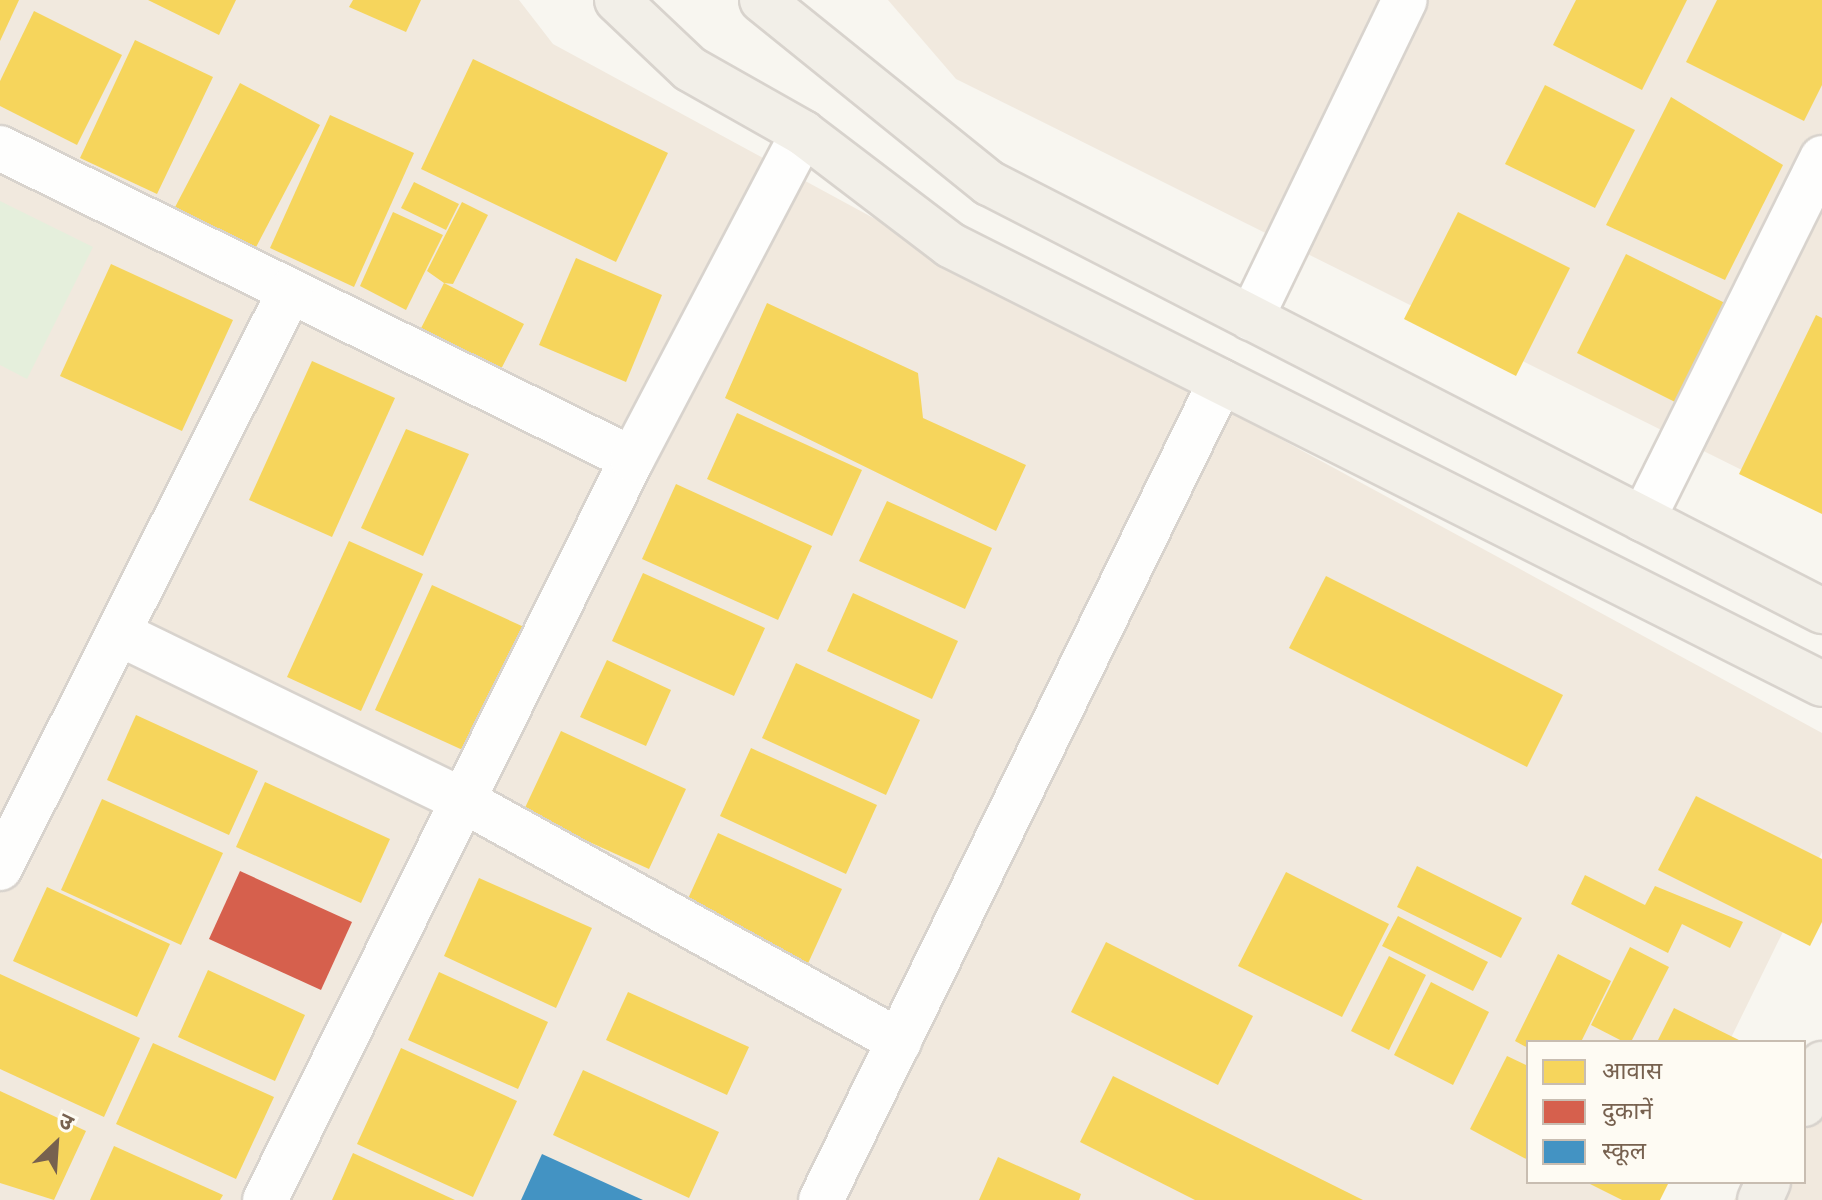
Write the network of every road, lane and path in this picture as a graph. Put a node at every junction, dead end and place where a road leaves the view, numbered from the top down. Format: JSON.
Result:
{"nodes":[{"id":1,"x":617,"y":0,"type":"edge"},
{"id":2,"x":762,"y":0,"type":"edge"},
{"id":3,"x":1405,"y":0,"type":"edge"},
{"id":4,"x":803,"y":133,"type":"junction"},
{"id":5,"x":0,"y":148,"type":"edge"},
{"id":6,"x":1822,"y":158,"type":"edge"},
{"id":7,"x":290,"y":291,"type":"junction"},
{"id":8,"x":1251,"y":318,"type":"junction"},
{"id":9,"x":1221,"y":381,"type":"junction"},
{"id":10,"x":632,"y":459,"type":"junction"},
{"id":11,"x":1643,"y":519,"type":"junction"},
{"id":12,"x":1822,"y":611,"type":"edge"},
{"id":13,"x":120,"y":634,"type":"junction"},
{"id":14,"x":1822,"y":684,"type":"edge"},
{"id":15,"x":466,"y":802,"type":"junction"},
{"id":16,"x":13,"y":810,"type":"edge"},
{"id":17,"x":0,"y":868,"type":"edge"},
{"id":18,"x":899,"y":1041,"type":"junction"},
{"id":19,"x":1822,"y":1064,"type":"edge"},
{"id":20,"x":1806,"y":1100,"type":"edge"},
{"id":21,"x":265,"y":1200,"type":"edge"},
{"id":22,"x":821,"y":1200,"type":"edge"}],
"edges":[{"from":1,"to":4,"type":"main road"},
{"from":2,"to":8,"type":"main road"},
{"from":3,"to":8,"type":"street"},
{"from":4,"to":9,"type":"main road"},
{"from":4,"to":10,"type":"street"},
{"from":5,"to":7,"type":"street"},
{"from":6,"to":11,"type":"street"},
{"from":7,"to":10,"type":"street"},
{"from":7,"to":13,"type":"street"},
{"from":8,"to":11,"type":"main road"},
{"from":9,"to":14,"type":"main road"},
{"from":9,"to":18,"type":"street"},
{"from":10,"to":15,"type":"street"},
{"from":11,"to":12,"type":"main road"},
{"from":13,"to":15,"type":"street"},
{"from":13,"to":16,"type":"street"},
{"from":15,"to":18,"type":"street"},
{"from":15,"to":21,"type":"street"},
{"from":16,"to":17,"type":"street"},
{"from":18,"to":22,"type":"street"},
{"from":19,"to":20,"type":"main road"}]}
